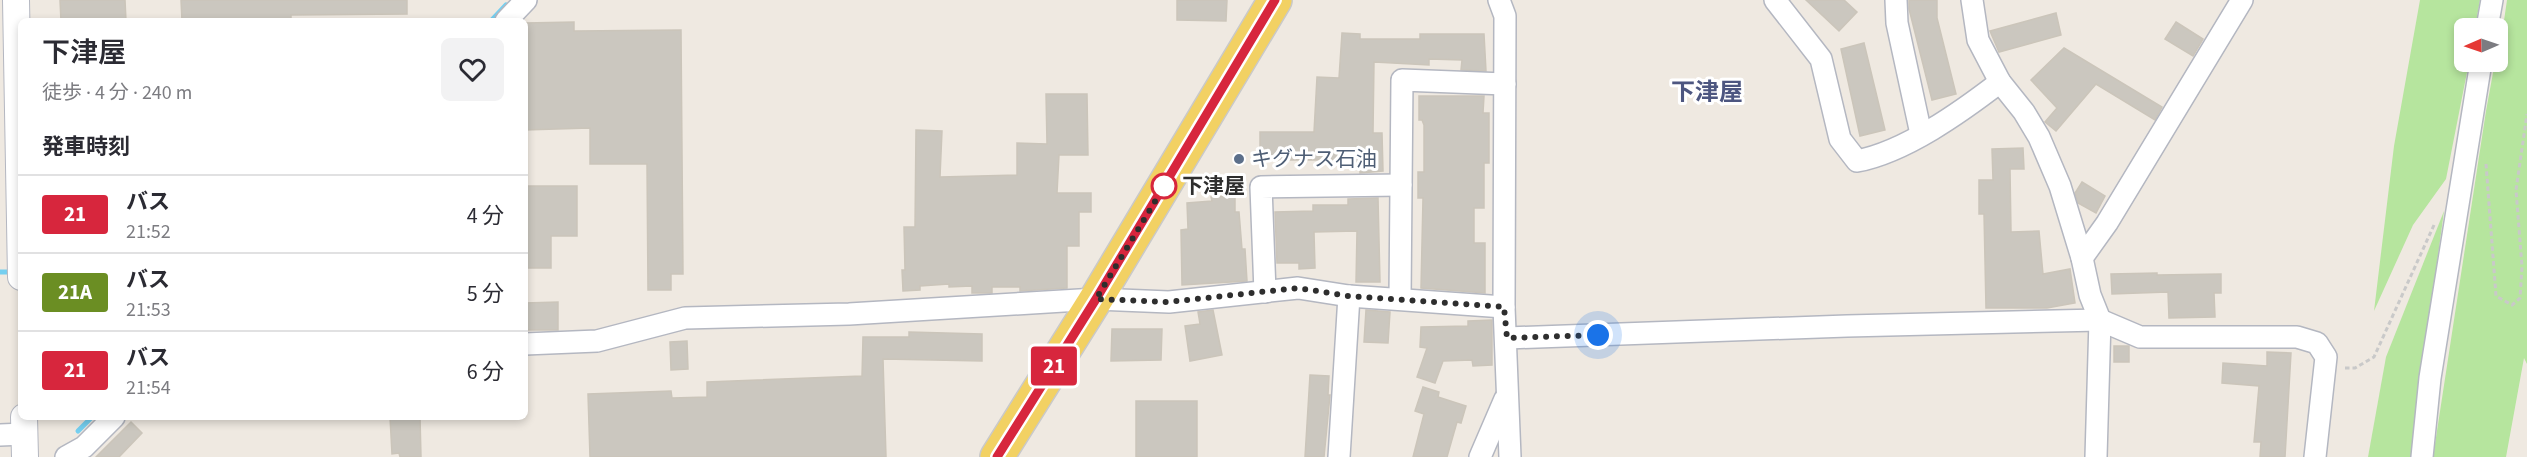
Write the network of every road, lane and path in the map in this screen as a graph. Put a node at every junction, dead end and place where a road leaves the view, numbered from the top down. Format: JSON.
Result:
{"nodes":[{"id":1,"x":16,"y":0,"type":"edge"},
{"id":2,"x":526,"y":0,"type":"edge"},
{"id":3,"x":1275,"y":0,"type":"edge"},
{"id":4,"x":1499,"y":0,"type":"edge"},
{"id":5,"x":1775,"y":0,"type":"edge"},
{"id":6,"x":1896,"y":0,"type":"edge"},
{"id":7,"x":1972,"y":0,"type":"edge"},
{"id":8,"x":2242,"y":0,"type":"edge"},
{"id":9,"x":2492,"y":0,"type":"edge"},
{"id":10,"x":509,"y":18,"type":"edge"},
{"id":11,"x":2489,"y":18,"type":"edge"},
{"id":12,"x":2479,"y":72,"type":"edge"},
{"id":13,"x":2000,"y":82,"type":"junction"},
{"id":14,"x":1505,"y":84,"type":"junction"},
{"id":15,"x":13,"y":110,"type":"edge"},
{"id":16,"x":2527,"y":114,"type":"edge"},
{"id":17,"x":1921,"y":134,"type":"junction"},
{"id":18,"x":2486,"y":155,"type":"dead end"},
{"id":19,"x":1401,"y":185,"type":"junction"},
{"id":20,"x":18,"y":214,"type":"edge"},
{"id":21,"x":2435,"y":221,"type":"dead end"},
{"id":22,"x":2082,"y":258,"type":"junction"},
{"id":23,"x":1265,"y":292,"type":"junction"},
{"id":24,"x":1348,"y":296,"type":"junction"},
{"id":25,"x":1400,"y":298,"type":"junction"},
{"id":26,"x":1096,"y":299,"type":"junction"},
{"id":27,"x":1504,"y":307,"type":"junction"},
{"id":28,"x":2100,"y":320,"type":"junction"},
{"id":29,"x":1507,"y":338,"type":"junction"},
{"id":30,"x":528,"y":344,"type":"edge"},
{"id":31,"x":2325,"y":368,"type":"junction"},
{"id":32,"x":1507,"y":393,"type":"junction"},
{"id":33,"x":111,"y":420,"type":"edge"},
{"id":34,"x":66,"y":457,"type":"edge"},
{"id":35,"x":997,"y":457,"type":"edge"},
{"id":36,"x":1339,"y":457,"type":"edge"},
{"id":37,"x":1480,"y":457,"type":"edge"},
{"id":38,"x":1510,"y":457,"type":"edge"},
{"id":39,"x":2096,"y":457,"type":"edge"},
{"id":40,"x":2315,"y":457,"type":"edge"},
{"id":41,"x":2422,"y":457,"type":"edge"}],
"edges":[{"from":1,"to":15,"type":"street"},
{"from":2,"to":10,"type":"street"},
{"from":3,"to":26,"type":"main road"},
{"from":4,"to":14,"type":"street"},
{"from":5,"to":17,"type":"street"},
{"from":6,"to":17,"type":"street"},
{"from":7,"to":13,"type":"street"},
{"from":8,"to":22,"type":"street"},
{"from":9,"to":11,"type":"street"},
{"from":12,"to":41,"type":"street"},
{"from":13,"to":17,"type":"street"},
{"from":13,"to":22,"type":"street"},
{"from":14,"to":19,"type":"street"},
{"from":14,"to":27,"type":"street"},
{"from":15,"to":20,"type":"street"},
{"from":16,"to":18,"type":"path"},
{"from":19,"to":23,"type":"street"},
{"from":19,"to":25,"type":"street"},
{"from":21,"to":31,"type":"path"},
{"from":22,"to":28,"type":"street"},
{"from":23,"to":24,"type":"street"},
{"from":23,"to":26,"type":"street"},
{"from":24,"to":25,"type":"street"},
{"from":24,"to":36,"type":"street"},
{"from":25,"to":27,"type":"street"},
{"from":26,"to":30,"type":"street"},
{"from":26,"to":35,"type":"main road"},
{"from":27,"to":29,"type":"street"},
{"from":28,"to":29,"type":"street"},
{"from":28,"to":31,"type":"street"},
{"from":28,"to":39,"type":"street"},
{"from":29,"to":32,"type":"street"},
{"from":31,"to":40,"type":"street"},
{"from":32,"to":37,"type":"street"},
{"from":32,"to":38,"type":"street"},
{"from":33,"to":34,"type":"street"}]}
